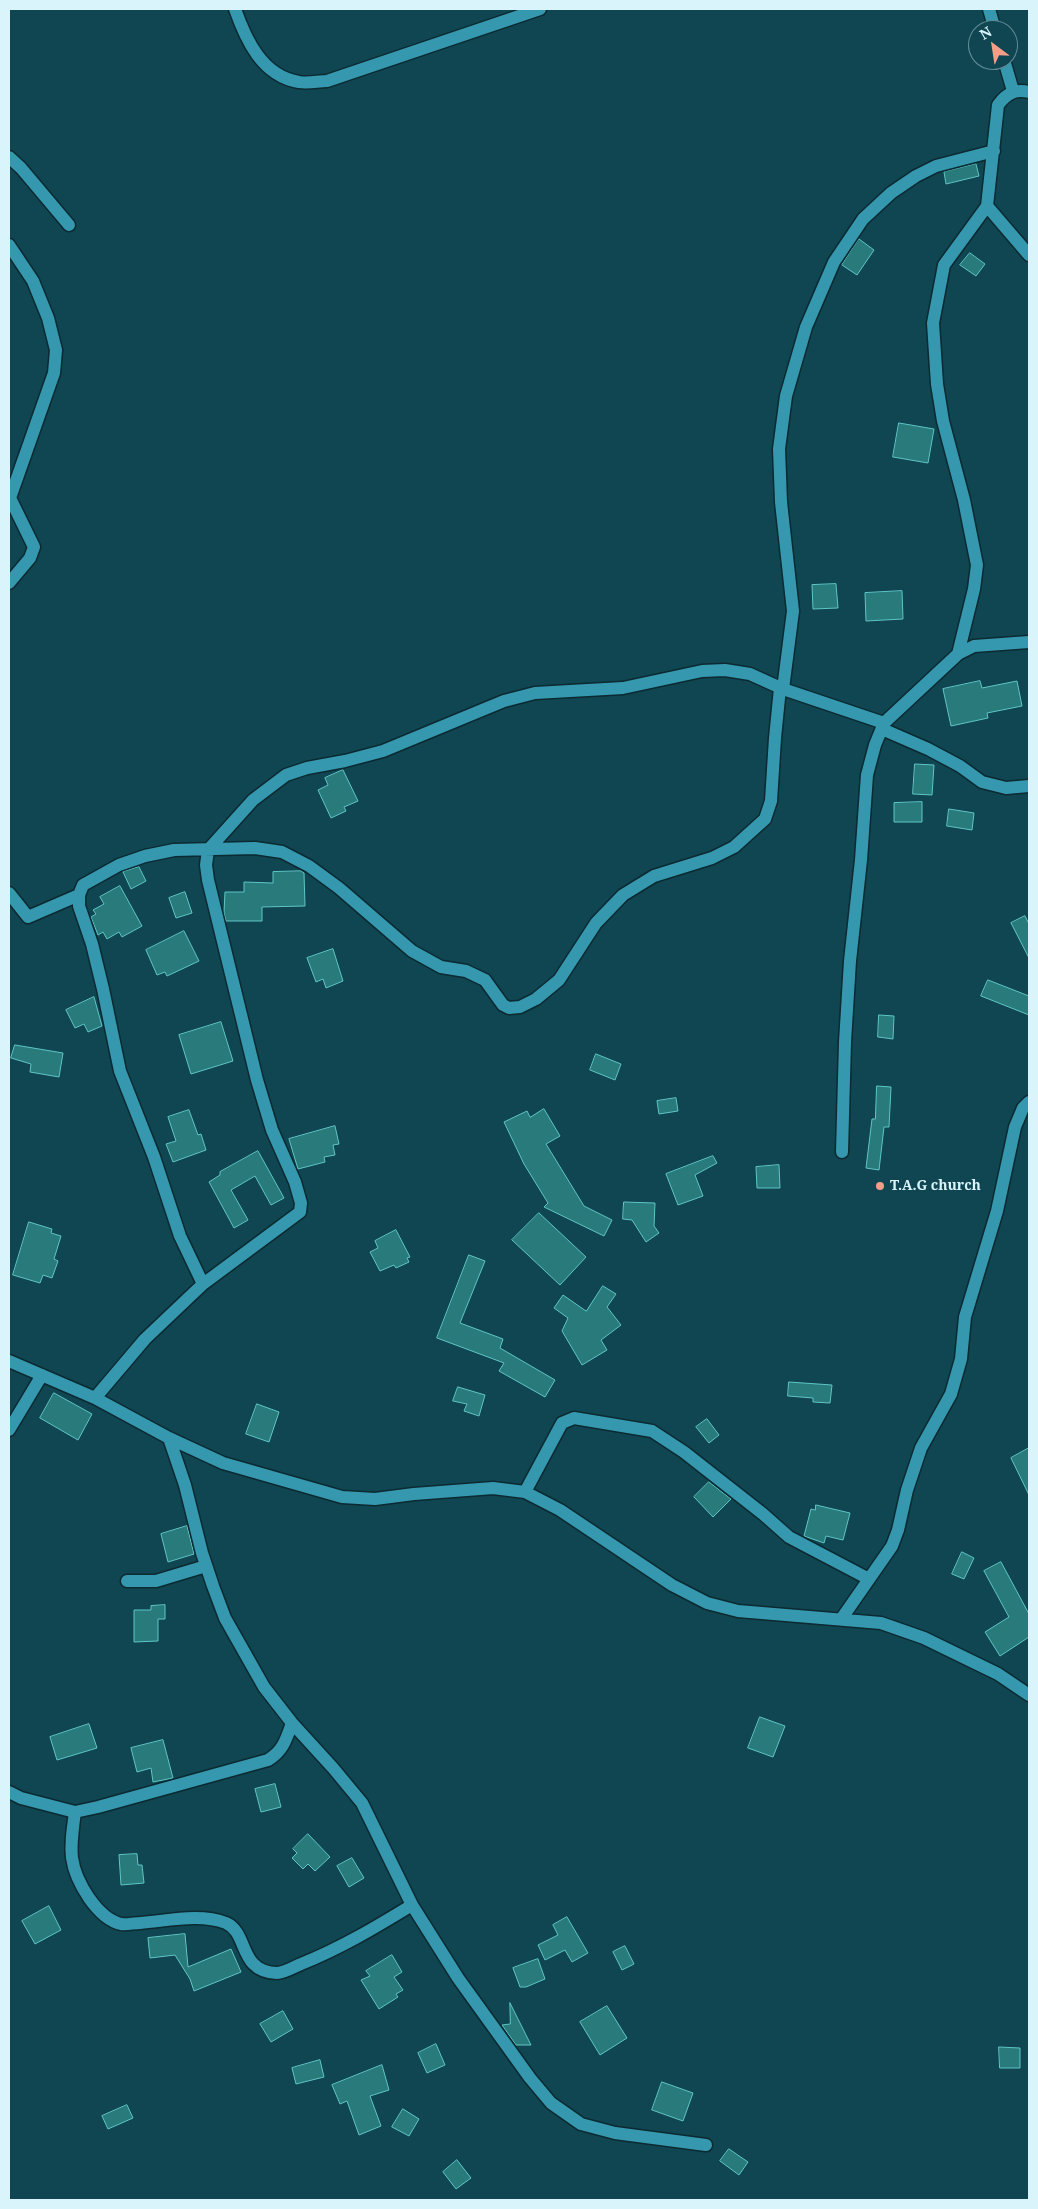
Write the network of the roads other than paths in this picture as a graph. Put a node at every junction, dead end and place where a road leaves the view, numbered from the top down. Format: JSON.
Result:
{"nodes":[{"id":1,"x":235,"y":9,"type":"edge"},
{"id":2,"x":540,"y":9,"type":"edge"},
{"id":3,"x":1007,"y":70,"type":"edge"},
{"id":4,"x":1013,"y":91,"type":"junction"},
{"id":5,"x":1029,"y":92,"type":"edge"},
{"id":6,"x":994,"y":151,"type":"junction"},
{"id":7,"x":9,"y":157,"type":"edge"},
{"id":8,"x":987,"y":206,"type":"junction"},
{"id":9,"x":69,"y":225,"type":"dead end"},
{"id":10,"x":9,"y":245,"type":"edge"},
{"id":11,"x":1029,"y":255,"type":"edge"},
{"id":12,"x":9,"y":583,"type":"edge"},
{"id":13,"x":1029,"y":642,"type":"edge"},
{"id":14,"x":958,"y":654,"type":"junction"},
{"id":15,"x":782,"y":688,"type":"junction"},
{"id":16,"x":883,"y":726,"type":"junction"},
{"id":17,"x":1029,"y":786,"type":"edge"},
{"id":18,"x":208,"y":850,"type":"junction"},
{"id":19,"x":9,"y":893,"type":"edge"},
{"id":20,"x":79,"y":895,"type":"junction"},
{"id":21,"x":1029,"y":1102,"type":"edge"},
{"id":22,"x":842,"y":1152,"type":"dead end"},
{"id":23,"x":203,"y":1284,"type":"junction"},
{"id":24,"x":9,"y":1361,"type":"edge"},
{"id":25,"x":42,"y":1375,"type":"junction"},
{"id":26,"x":95,"y":1398,"type":"junction"},
{"id":27,"x":9,"y":1430,"type":"edge"},
{"id":28,"x":169,"y":1438,"type":"junction"},
{"id":29,"x":525,"y":1492,"type":"junction"},
{"id":30,"x":206,"y":1566,"type":"junction"},
{"id":31,"x":869,"y":1579,"type":"junction"},
{"id":32,"x":127,"y":1581,"type":"dead end"},
{"id":33,"x":842,"y":1618,"type":"junction"},
{"id":34,"x":1029,"y":1695,"type":"edge"},
{"id":35,"x":292,"y":1724,"type":"junction"},
{"id":36,"x":9,"y":1792,"type":"edge"},
{"id":37,"x":75,"y":1812,"type":"junction"},
{"id":38,"x":412,"y":1905,"type":"junction"},
{"id":39,"x":706,"y":2145,"type":"dead end"}],
"edges":[{"from":1,"to":2,"type":"street"},
{"from":3,"to":4,"type":"street"},
{"from":4,"to":5,"type":"street"},
{"from":4,"to":6,"type":"street"},
{"from":6,"to":8,"type":"street"},
{"from":6,"to":15,"type":"street"},
{"from":7,"to":9,"type":"street"},
{"from":8,"to":11,"type":"street"},
{"from":8,"to":14,"type":"street"},
{"from":10,"to":12,"type":"street"},
{"from":13,"to":14,"type":"street"},
{"from":14,"to":16,"type":"street"},
{"from":15,"to":16,"type":"street"},
{"from":15,"to":18,"type":"street"},
{"from":15,"to":18,"type":"street"},
{"from":16,"to":17,"type":"street"},
{"from":16,"to":22,"type":"street"},
{"from":18,"to":20,"type":"street"},
{"from":18,"to":23,"type":"street"},
{"from":19,"to":20,"type":"street"},
{"from":20,"to":23,"type":"street"},
{"from":21,"to":31,"type":"street"},
{"from":23,"to":26,"type":"street"},
{"from":24,"to":25,"type":"street"},
{"from":25,"to":26,"type":"street"},
{"from":25,"to":27,"type":"street"},
{"from":26,"to":28,"type":"street"},
{"from":28,"to":29,"type":"street"},
{"from":28,"to":30,"type":"street"},
{"from":29,"to":31,"type":"street"},
{"from":29,"to":33,"type":"street"},
{"from":30,"to":32,"type":"street"},
{"from":30,"to":35,"type":"street"},
{"from":31,"to":33,"type":"street"},
{"from":33,"to":34,"type":"street"},
{"from":35,"to":37,"type":"street"},
{"from":35,"to":38,"type":"street"},
{"from":36,"to":37,"type":"street"},
{"from":37,"to":38,"type":"street"},
{"from":38,"to":39,"type":"street"}]}
